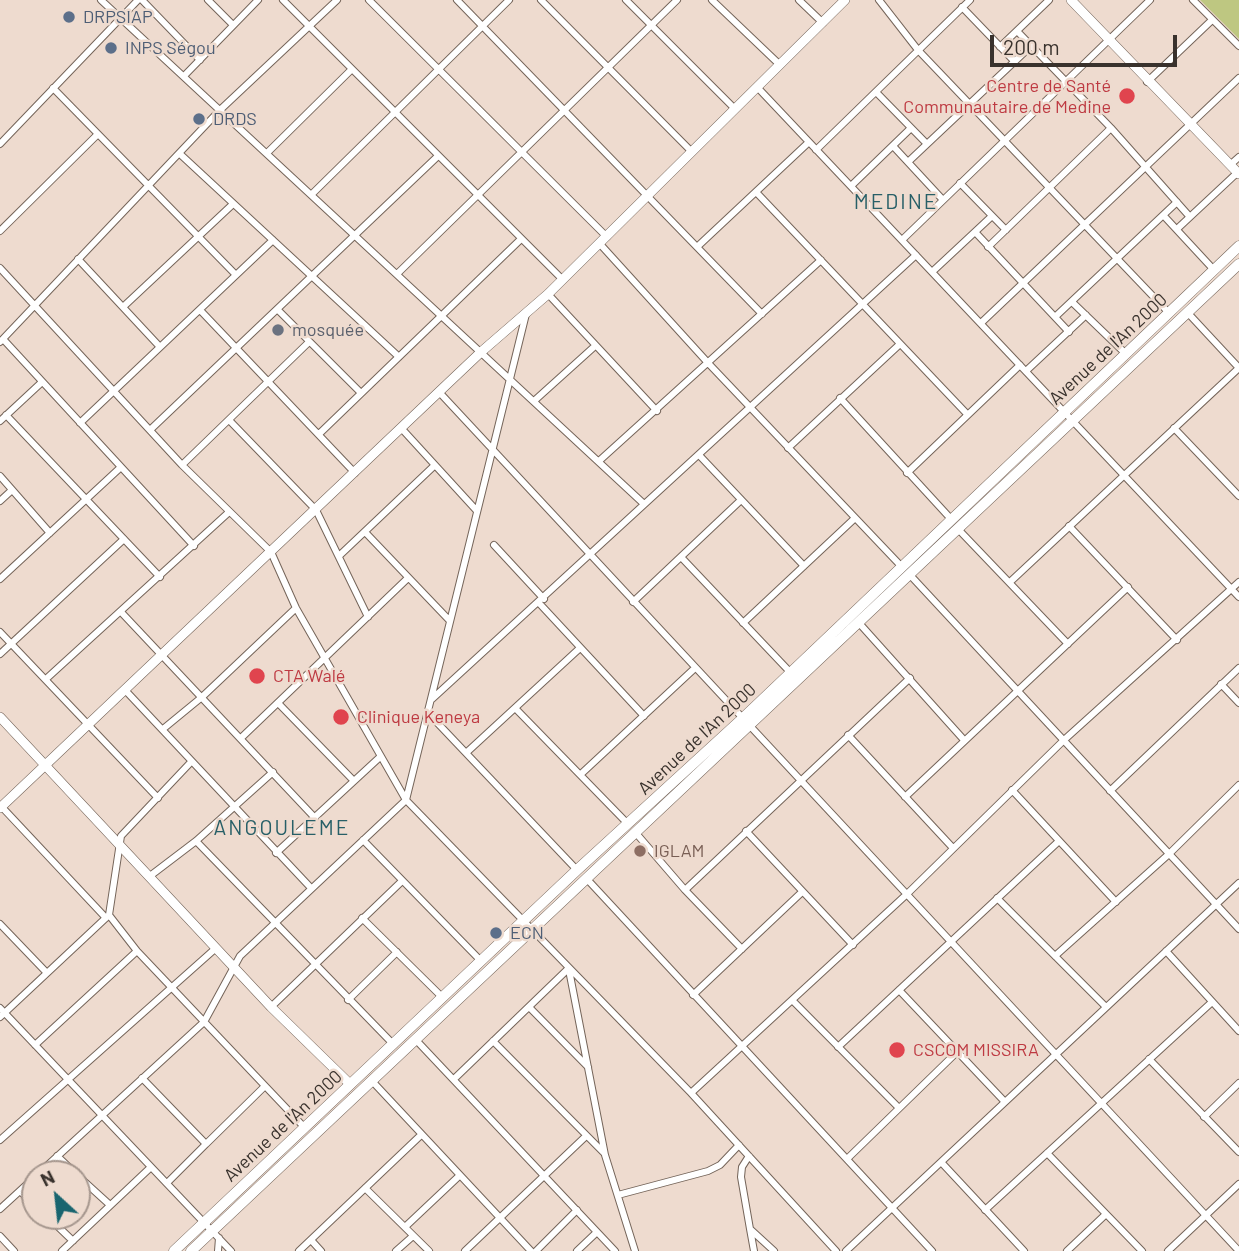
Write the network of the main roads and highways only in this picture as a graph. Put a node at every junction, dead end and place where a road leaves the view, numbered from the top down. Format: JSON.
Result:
{"nodes":[{"id":1,"x":1239,"y":246,"type":"edge"},
{"id":2,"x":1238,"y":266,"type":"edge"},
{"id":3,"x":1067,"y":416,"type":"junction"},
{"id":4,"x":632,"y":828,"type":"junction"},
{"id":5,"x":174,"y":1251,"type":"edge"},
{"id":6,"x":191,"y":1251,"type":"edge"}],
"edges":[{"from":1,"to":3,"type":"main road","name":"Avenue de l'An 2000"},
{"from":2,"to":3,"type":"main road","name":"Avenue de l'An 2000"},
{"from":3,"to":4,"type":"main road","name":"Avenue de l'An 2000"},
{"from":3,"to":4,"type":"main road","name":"Avenue de l'An 2000"},
{"from":4,"to":5,"type":"main road","name":"Avenue de l'An 2000"},
{"from":4,"to":6,"type":"main road","name":"Avenue de l'An 2000"}]}
